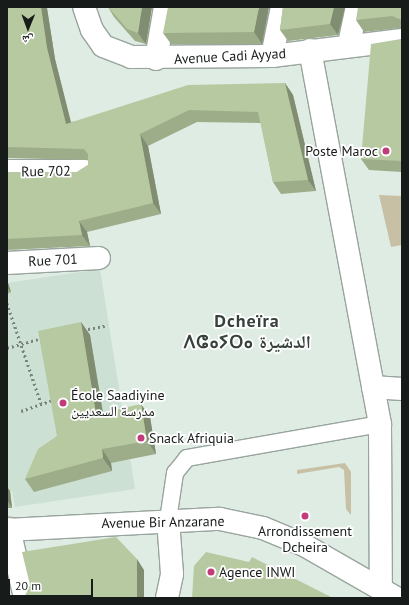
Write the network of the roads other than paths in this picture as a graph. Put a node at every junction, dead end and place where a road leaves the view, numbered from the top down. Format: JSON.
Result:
{"nodes":[{"id":1,"x":84,"y":7,"type":"edge"},
{"id":2,"x":165,"y":7,"type":"edge"},
{"id":3,"x":282,"y":7,"type":"edge"},
{"id":4,"x":357,"y":7,"type":"edge"},
{"id":5,"x":402,"y":40,"type":"edge"},
{"id":6,"x":349,"y":44,"type":"junction"},
{"id":7,"x":310,"y":50,"type":"junction"},
{"id":8,"x":272,"y":56,"type":"junction"},
{"id":9,"x":156,"y":59,"type":"junction"},
{"id":10,"x":85,"y":170,"type":"edge"},
{"id":11,"x":7,"y":171,"type":"edge"},
{"id":12,"x":99,"y":258,"type":"dead end"},
{"id":13,"x":7,"y":263,"type":"edge"},
{"id":14,"x":373,"y":387,"type":"junction"},
{"id":15,"x":402,"y":389,"type":"edge"},
{"id":16,"x":380,"y":424,"type":"junction"},
{"id":17,"x":168,"y":520,"type":"junction"},
{"id":18,"x":8,"y":530,"type":"edge"},
{"id":19,"x":388,"y":593,"type":"edge"},
{"id":20,"x":25,"y":598,"type":"edge"},
{"id":21,"x":167,"y":598,"type":"edge"}],
"edges":[{"from":1,"to":9,"type":"street","name":"Avenue Cadi Ayyad"},
{"from":2,"to":9,"type":"street"},
{"from":3,"to":8,"type":"street"},
{"from":4,"to":6,"type":"street"},
{"from":5,"to":6,"type":"street","name":"Avenue Cadi Ayyad"},
{"from":6,"to":7,"type":"street","name":"Avenue Cadi Ayyad"},
{"from":7,"to":8,"type":"street","name":"Avenue Cadi Ayyad"},
{"from":7,"to":14,"type":"street"},
{"from":8,"to":9,"type":"street","name":"Avenue Cadi Ayyad"},
{"from":10,"to":11,"type":"street","name":"Rue 702"},
{"from":12,"to":13,"type":"street","name":"Rue 701"},
{"from":14,"to":15,"type":"street"},
{"from":14,"to":16,"type":"street"},
{"from":16,"to":17,"type":"lane"},
{"from":16,"to":19,"type":"street"},
{"from":17,"to":18,"type":"street","name":"Avenue Bir Anzarane"},
{"from":17,"to":19,"type":"street","name":"Avenue Bir Anzarane"},
{"from":17,"to":21,"type":"street"},
{"from":18,"to":20,"type":"street"}]}
